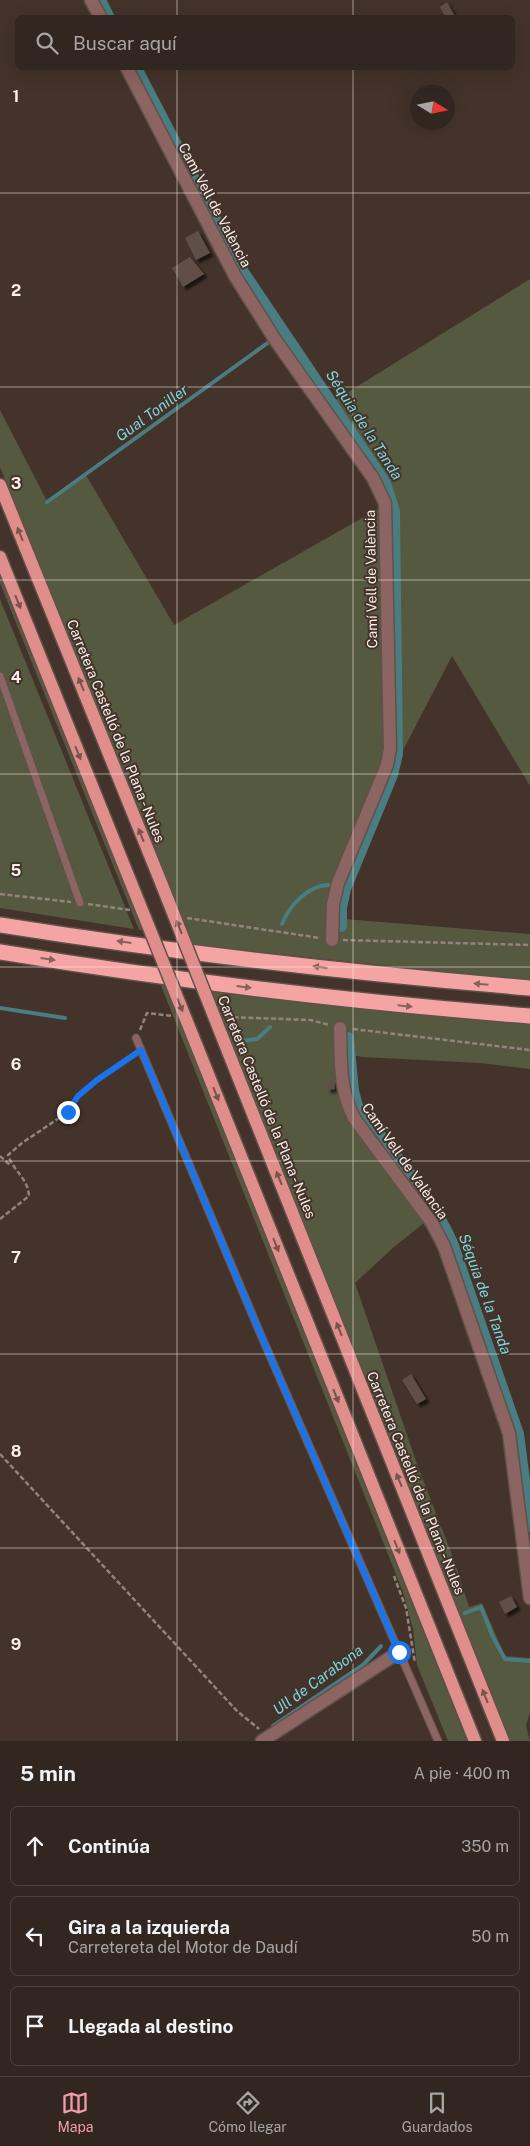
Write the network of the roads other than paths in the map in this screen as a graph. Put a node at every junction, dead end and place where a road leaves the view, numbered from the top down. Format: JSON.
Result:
{"nodes":[{"id":1,"x":91,"y":0,"type":"edge"},
{"id":2,"x":99,"y":15,"type":"edge"},
{"id":3,"x":128,"y":70,"type":"edge"},
{"id":4,"x":0,"y":485,"type":"edge"},
{"id":5,"x":0,"y":557,"type":"edge"},
{"id":6,"x":0,"y":676,"type":"edge"},
{"id":7,"x":80,"y":903,"type":"road end"},
{"id":8,"x":0,"y":924,"type":"edge"},
{"id":9,"x":332,"y":940,"type":"road end"},
{"id":10,"x":0,"y":952,"type":"edge"},
{"id":11,"x":530,"y":988,"type":"edge"},
{"id":12,"x":530,"y":1016,"type":"edge"},
{"id":13,"x":340,"y":1028,"type":"road end"},
{"id":14,"x":136,"y":1038,"type":"road end"},
{"id":15,"x":530,"y":1598,"type":"edge"},
{"id":16,"x":399,"y":1652,"type":"junction"},
{"id":17,"x":265,"y":1739,"type":"edge"},
{"id":18,"x":438,"y":1741,"type":"edge"},
{"id":19,"x":475,"y":1741,"type":"edge"},
{"id":20,"x":503,"y":1741,"type":"edge"}],
"edges":[{"from":1,"to":2,"type":"street"},
{"from":3,"to":9,"type":"street","name":"Camí Vell de València"},
{"from":20,"to":4,"type":"main road","name":"Carretera Castelló de la Plana - Nules","one_way":true,"bridge":true},
{"from":5,"to":19,"type":"main road","one_way":true,"bridge":true},
{"from":6,"to":7,"type":"lane"},
{"from":11,"to":8,"type":"highway","one_way":true},
{"from":10,"to":12,"type":"highway","one_way":true},
{"from":13,"to":15,"type":"street","name":"Camí Vell de València"},
{"from":14,"to":16,"type":"lane"},
{"from":16,"to":17,"type":"street"},
{"from":16,"to":18,"type":"lane"}]}
